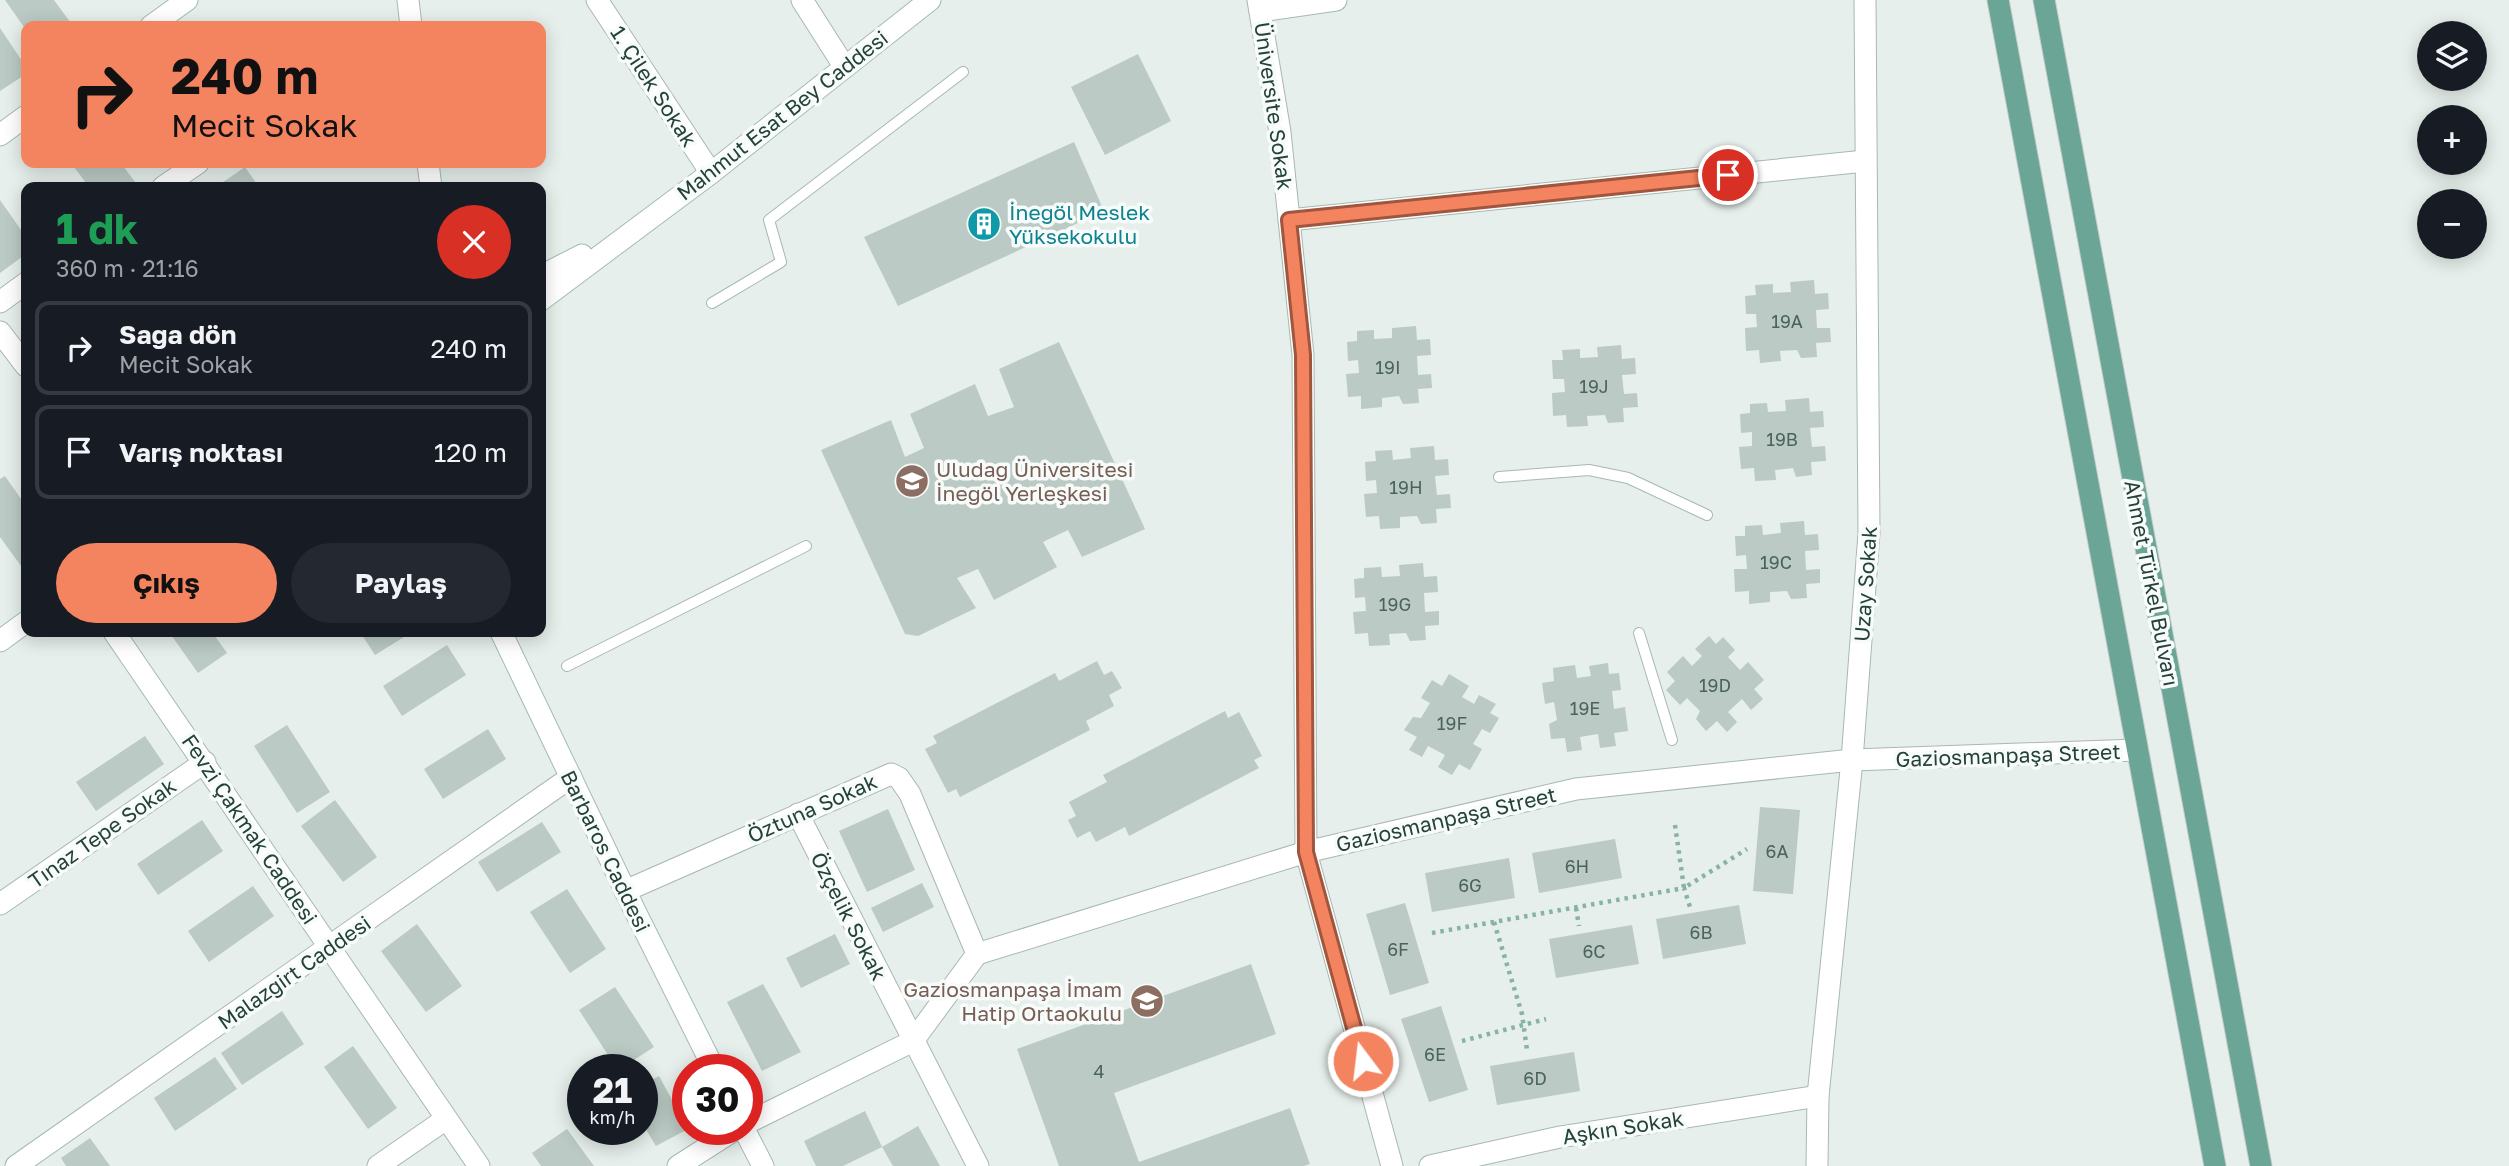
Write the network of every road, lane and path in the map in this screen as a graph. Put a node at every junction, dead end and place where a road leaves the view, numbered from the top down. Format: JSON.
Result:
{"nodes":[{"id":1,"x":187,"y":0,"type":"edge"},
{"id":2,"x":597,"y":0,"type":"edge"},
{"id":3,"x":802,"y":0,"type":"edge"},
{"id":4,"x":930,"y":0,"type":"edge"},
{"id":5,"x":1336,"y":0,"type":"edge"},
{"id":6,"x":1865,"y":0,"type":"edge"},
{"id":7,"x":1998,"y":0,"type":"edge"},
{"id":8,"x":2043,"y":0,"type":"edge"},
{"id":9,"x":1259,"y":5,"type":"edge"},
{"id":10,"x":157,"y":14,"type":"edge"},
{"id":11,"x":844,"y":66,"type":"junction"},
{"id":12,"x":962,"y":72,"type":"dead end"},
{"id":13,"x":21,"y":120,"type":"edge"},
{"id":14,"x":0,"y":135,"type":"edge"},
{"id":15,"x":1865,"y":161,"type":"junction"},
{"id":16,"x":191,"y":168,"type":"edge"},
{"id":17,"x":711,"y":173,"type":"junction"},
{"id":18,"x":170,"y":182,"type":"edge"},
{"id":19,"x":1289,"y":220,"type":"junction"},
{"id":20,"x":635,"y":230,"type":"junction"},
{"id":21,"x":546,"y":270,"type":"edge"},
{"id":22,"x":21,"y":287,"type":"edge"},
{"id":23,"x":546,"y":296,"type":"edge"},
{"id":24,"x":0,"y":302,"type":"edge"},
{"id":25,"x":712,"y":303,"type":"dead end"},
{"id":26,"x":0,"y":332,"type":"edge"},
{"id":27,"x":21,"y":359,"type":"edge"},
{"id":28,"x":1499,"y":477,"type":"dead end"},
{"id":29,"x":1707,"y":515,"type":"dead end"},
{"id":30,"x":806,"y":546,"type":"dead end"},
{"id":31,"x":21,"y":625,"type":"edge"},
{"id":32,"x":1639,"y":633,"type":"dead end"},
{"id":33,"x":118,"y":637,"type":"edge"},
{"id":34,"x":503,"y":637,"type":"edge"},
{"id":35,"x":0,"y":640,"type":"edge"},
{"id":36,"x":567,"y":666,"type":"dead end"},
{"id":37,"x":1672,"y":740,"type":"dead end"},
{"id":38,"x":2137,"y":750,"type":"junction"},
{"id":39,"x":1852,"y":760,"type":"junction"},
{"id":40,"x":205,"y":762,"type":"junction"},
{"id":41,"x":571,"y":777,"type":"junction"},
{"id":42,"x":798,"y":814,"type":"junction"},
{"id":43,"x":1675,"y":825,"type":"dead end"},
{"id":44,"x":1747,"y":849,"type":"dead end"},
{"id":45,"x":1306,"y":852,"type":"junction"},
{"id":46,"x":1684,"y":888,"type":"junction"},
{"id":47,"x":625,"y":891,"type":"junction"},
{"id":48,"x":0,"y":904,"type":"edge"},
{"id":49,"x":1689,"y":906,"type":"dead end"},
{"id":50,"x":1576,"y":908,"type":"junction"},
{"id":51,"x":1493,"y":922,"type":"junction"},
{"id":52,"x":1579,"y":926,"type":"dead end"},
{"id":53,"x":1432,"y":933,"type":"dead end"},
{"id":54,"x":329,"y":947,"type":"junction"},
{"id":55,"x":977,"y":954,"type":"junction"},
{"id":56,"x":1546,"y":1019,"type":"dead end"},
{"id":57,"x":1523,"y":1024,"type":"junction"},
{"id":58,"x":913,"y":1041,"type":"junction"},
{"id":59,"x":1462,"y":1041,"type":"dead end"},
{"id":60,"x":1527,"y":1050,"type":"dead end"},
{"id":61,"x":706,"y":1054,"type":"edge"},
{"id":62,"x":1818,"y":1096,"type":"junction"},
{"id":63,"x":763,"y":1115,"type":"edge"},
{"id":64,"x":446,"y":1119,"type":"junction"},
{"id":65,"x":711,"y":1145,"type":"edge"},
{"id":66,"x":752,"y":1145,"type":"edge"},
{"id":67,"x":18,"y":1165,"type":"edge"},
{"id":68,"x":378,"y":1166,"type":"edge"},
{"id":69,"x":480,"y":1166,"type":"edge"},
{"id":70,"x":678,"y":1166,"type":"edge"},
{"id":71,"x":763,"y":1166,"type":"edge"},
{"id":72,"x":978,"y":1166,"type":"edge"},
{"id":73,"x":1392,"y":1166,"type":"edge"},
{"id":74,"x":1430,"y":1166,"type":"edge"},
{"id":75,"x":1817,"y":1166,"type":"edge"},
{"id":76,"x":2215,"y":1166,"type":"edge"},
{"id":77,"x":2261,"y":1166,"type":"edge"}],
"edges":[{"from":1,"to":10,"type":"street"},
{"from":2,"to":17,"type":"street","name":"1. Çilek Sokak"},
{"from":3,"to":11,"type":"street"},
{"from":4,"to":11,"type":"street","name":"Mahmut Esat Bey Caddesi"},
{"from":5,"to":9,"type":"street"},
{"from":6,"to":15,"type":"street","name":"Uzay Sokak"},
{"from":7,"to":38,"type":"main road"},
{"from":8,"to":77,"type":"main road","name":"Ahmet Türkel Bulvarı"},
{"from":9,"to":19,"type":"street","name":"Üniversite Sokak"},
{"from":11,"to":17,"type":"street","name":"Mahmut Esat Bey Caddesi"},
{"from":12,"to":25,"type":"lane"},
{"from":13,"to":14,"type":"street"},
{"from":15,"to":19,"type":"street"},
{"from":15,"to":39,"type":"street","name":"Uzay Sokak"},
{"from":16,"to":18,"type":"street"},
{"from":17,"to":20,"type":"street","name":"Mahmut Esat Bey Caddesi"},
{"from":19,"to":45,"type":"street","name":"Üniversite Sokak"},
{"from":20,"to":21,"type":"street"},
{"from":20,"to":23,"type":"street"},
{"from":22,"to":24,"type":"street"},
{"from":26,"to":27,"type":"street"},
{"from":28,"to":29,"type":"lane"},
{"from":30,"to":36,"type":"lane"},
{"from":31,"to":35,"type":"street"},
{"from":32,"to":37,"type":"lane"},
{"from":33,"to":40,"type":"street","name":"Fevzi Çakmak Caddesi"},
{"from":34,"to":41,"type":"street","name":"Barbaros Caddesi"},
{"from":38,"to":39,"type":"street","name":"Gaziosmanpaşa Street"},
{"from":38,"to":76,"type":"main road"},
{"from":39,"to":45,"type":"street","name":"Gaziosmanpaşa Street"},
{"from":39,"to":62,"type":"street","name":"Uzay Sokak"},
{"from":40,"to":48,"type":"street","name":"Tınaz Tepe Sokak"},
{"from":40,"to":54,"type":"street","name":"Fevzi Çakmak Caddesi"},
{"from":41,"to":47,"type":"street","name":"Barbaros Caddesi"},
{"from":41,"to":54,"type":"street","name":"Malazgirt Caddesi"},
{"from":42,"to":47,"type":"street","name":"Öztuna Sokak"},
{"from":42,"to":55,"type":"street","name":"Öztuna Sokak"},
{"from":42,"to":58,"type":"street","name":"Özçelik Sokak"},
{"from":43,"to":46,"type":"path"},
{"from":44,"to":46,"type":"path"},
{"from":45,"to":55,"type":"street","name":"Gaziosmanpaşa Street"},
{"from":45,"to":73,"type":"street","name":"Üniversite Sokak"},
{"from":46,"to":49,"type":"path"},
{"from":46,"to":50,"type":"path"},
{"from":47,"to":61,"type":"street","name":"Barbaros Caddesi"},
{"from":50,"to":51,"type":"path"},
{"from":50,"to":52,"type":"path"},
{"from":51,"to":53,"type":"path"},
{"from":51,"to":57,"type":"path"},
{"from":54,"to":64,"type":"street","name":"Fevzi Çakmak Caddesi"},
{"from":54,"to":67,"type":"street","name":"Malazgirt Caddesi"},
{"from":55,"to":58,"type":"street"},
{"from":56,"to":57,"type":"path"},
{"from":57,"to":59,"type":"path"},
{"from":57,"to":60,"type":"path"},
{"from":58,"to":63,"type":"street"},
{"from":58,"to":72,"type":"street","name":"Özçelik Sokak"},
{"from":62,"to":74,"type":"street","name":"Aşkın Sokak"},
{"from":62,"to":75,"type":"street","name":"Uzay Sokak"},
{"from":64,"to":68,"type":"street"},
{"from":64,"to":69,"type":"street","name":"Fevzi Çakmak Caddesi"},
{"from":65,"to":70,"type":"street"},
{"from":66,"to":71,"type":"street"}]}
